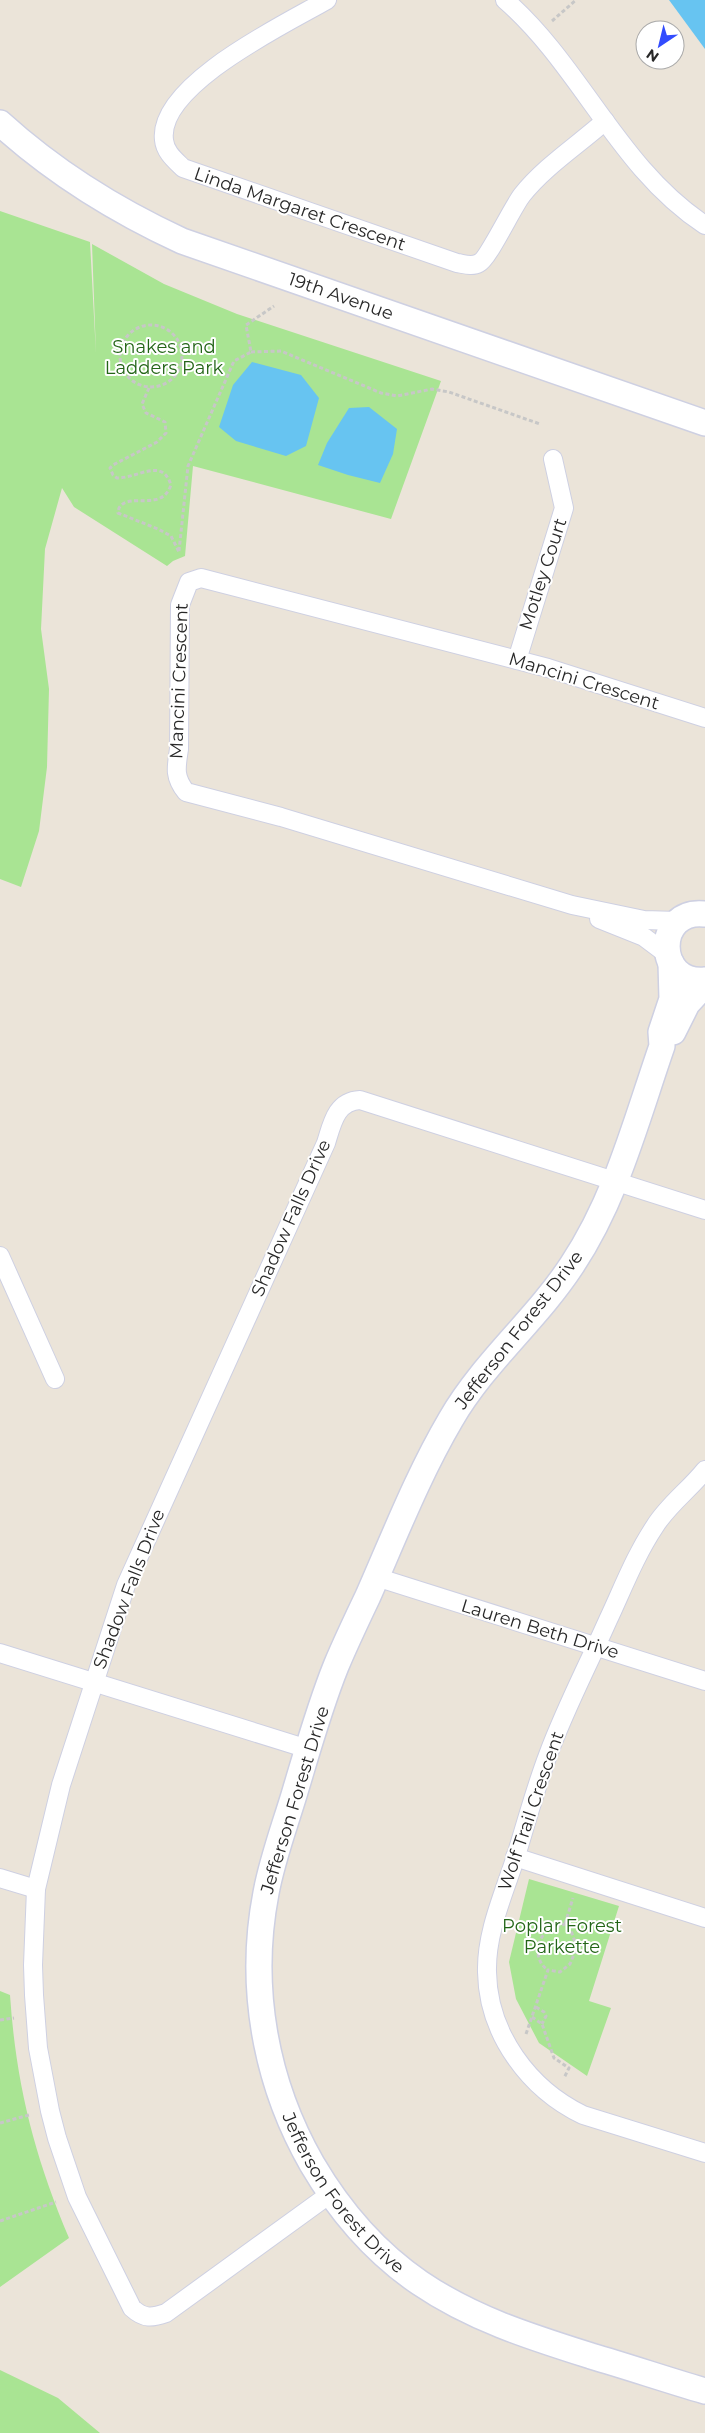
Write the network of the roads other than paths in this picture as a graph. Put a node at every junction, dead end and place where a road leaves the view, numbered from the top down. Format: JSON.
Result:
{"nodes":[{"id":1,"x":327,"y":0,"type":"edge"},
{"id":2,"x":505,"y":0,"type":"edge"},
{"id":3,"x":605,"y":121,"type":"junction"},
{"id":4,"x":0,"y":123,"type":"edge"},
{"id":5,"x":705,"y":225,"type":"edge"},
{"id":6,"x":705,"y":423,"type":"edge"},
{"id":7,"x":553,"y":459,"type":"dead end"},
{"id":8,"x":516,"y":660,"type":"junction"},
{"id":9,"x":705,"y":718,"type":"edge"},
{"id":10,"x":572,"y":905,"type":"junction"},
{"id":11,"x":694,"y":912,"type":"edge"},
{"id":12,"x":669,"y":959,"type":"junction"},
{"id":13,"x":705,"y":980,"type":"edge"},
{"id":14,"x":705,"y":984,"type":"edge"},
{"id":15,"x":662,"y":1046,"type":"junction"},
{"id":16,"x":616,"y":1182,"type":"junction"},
{"id":17,"x":705,"y":1210,"type":"edge"},
{"id":18,"x":0,"y":1256,"type":"edge"},
{"id":19,"x":55,"y":1379,"type":"dead end"},
{"id":20,"x":705,"y":1470,"type":"edge"},
{"id":21,"x":376,"y":1577,"type":"junction"},
{"id":22,"x":595,"y":1646,"type":"junction"},
{"id":23,"x":0,"y":1653,"type":"edge"},
{"id":24,"x":705,"y":1681,"type":"edge"},
{"id":25,"x":93,"y":1683,"type":"junction"},
{"id":26,"x":308,"y":1749,"type":"junction"},
{"id":27,"x":515,"y":1857,"type":"junction"},
{"id":28,"x":0,"y":1878,"type":"edge"},
{"id":29,"x":36,"y":1889,"type":"junction"},
{"id":30,"x":705,"y":1918,"type":"edge"},
{"id":31,"x":705,"y":2153,"type":"edge"},
{"id":32,"x":330,"y":2194,"type":"junction"},
{"id":33,"x":705,"y":2392,"type":"edge"}],
"edges":[{"from":1,"to":3,"type":"street","name":"Linda Margaret Crescent"},
{"from":2,"to":3,"type":"street"},
{"from":3,"to":5,"type":"street"},
{"from":4,"to":6,"type":"street","name":"19th Avenue"},
{"from":7,"to":8,"type":"street","name":"Motley Court"},
{"from":8,"to":9,"type":"street","name":"Mancini Crescent"},
{"from":8,"to":10,"type":"street","name":"Mancini Crescent"},
{"from":10,"to":11,"type":"street","name":"Mancini Crescent"},
{"from":10,"to":12,"type":"street","name":"Mancini Crescent"},
{"from":11,"to":12,"type":"street","name":"Jefferson Forest Drive"},
{"from":12,"to":13,"type":"street"},
{"from":12,"to":15,"type":"street","name":"Jefferson Forest Drive"},
{"from":14,"to":15,"type":"street","name":"Jefferson Forest Drive"},
{"from":15,"to":16,"type":"street","name":"Jefferson Forest Drive"},
{"from":16,"to":17,"type":"street","name":"Shadow Falls Drive"},
{"from":16,"to":21,"type":"street","name":"Jefferson Forest Drive"},
{"from":16,"to":25,"type":"street","name":"Shadow Falls Drive"},
{"from":18,"to":19,"type":"street"},
{"from":20,"to":22,"type":"street","name":"Wolf Trail Crescent"},
{"from":21,"to":22,"type":"street","name":"Lauren Beth Drive"},
{"from":21,"to":26,"type":"street","name":"Jefferson Forest Drive"},
{"from":22,"to":24,"type":"street","name":"Lauren Beth Drive"},
{"from":22,"to":27,"type":"street","name":"Wolf Trail Crescent"},
{"from":23,"to":25,"type":"street"},
{"from":25,"to":26,"type":"street"},
{"from":25,"to":29,"type":"street"},
{"from":26,"to":32,"type":"street","name":"Jefferson Forest Drive"},
{"from":27,"to":30,"type":"street"},
{"from":27,"to":31,"type":"street","name":"Wolf Trail Crescent"},
{"from":28,"to":29,"type":"street"},
{"from":29,"to":32,"type":"street"},
{"from":32,"to":33,"type":"street","name":"Jefferson Forest Drive"}]}
